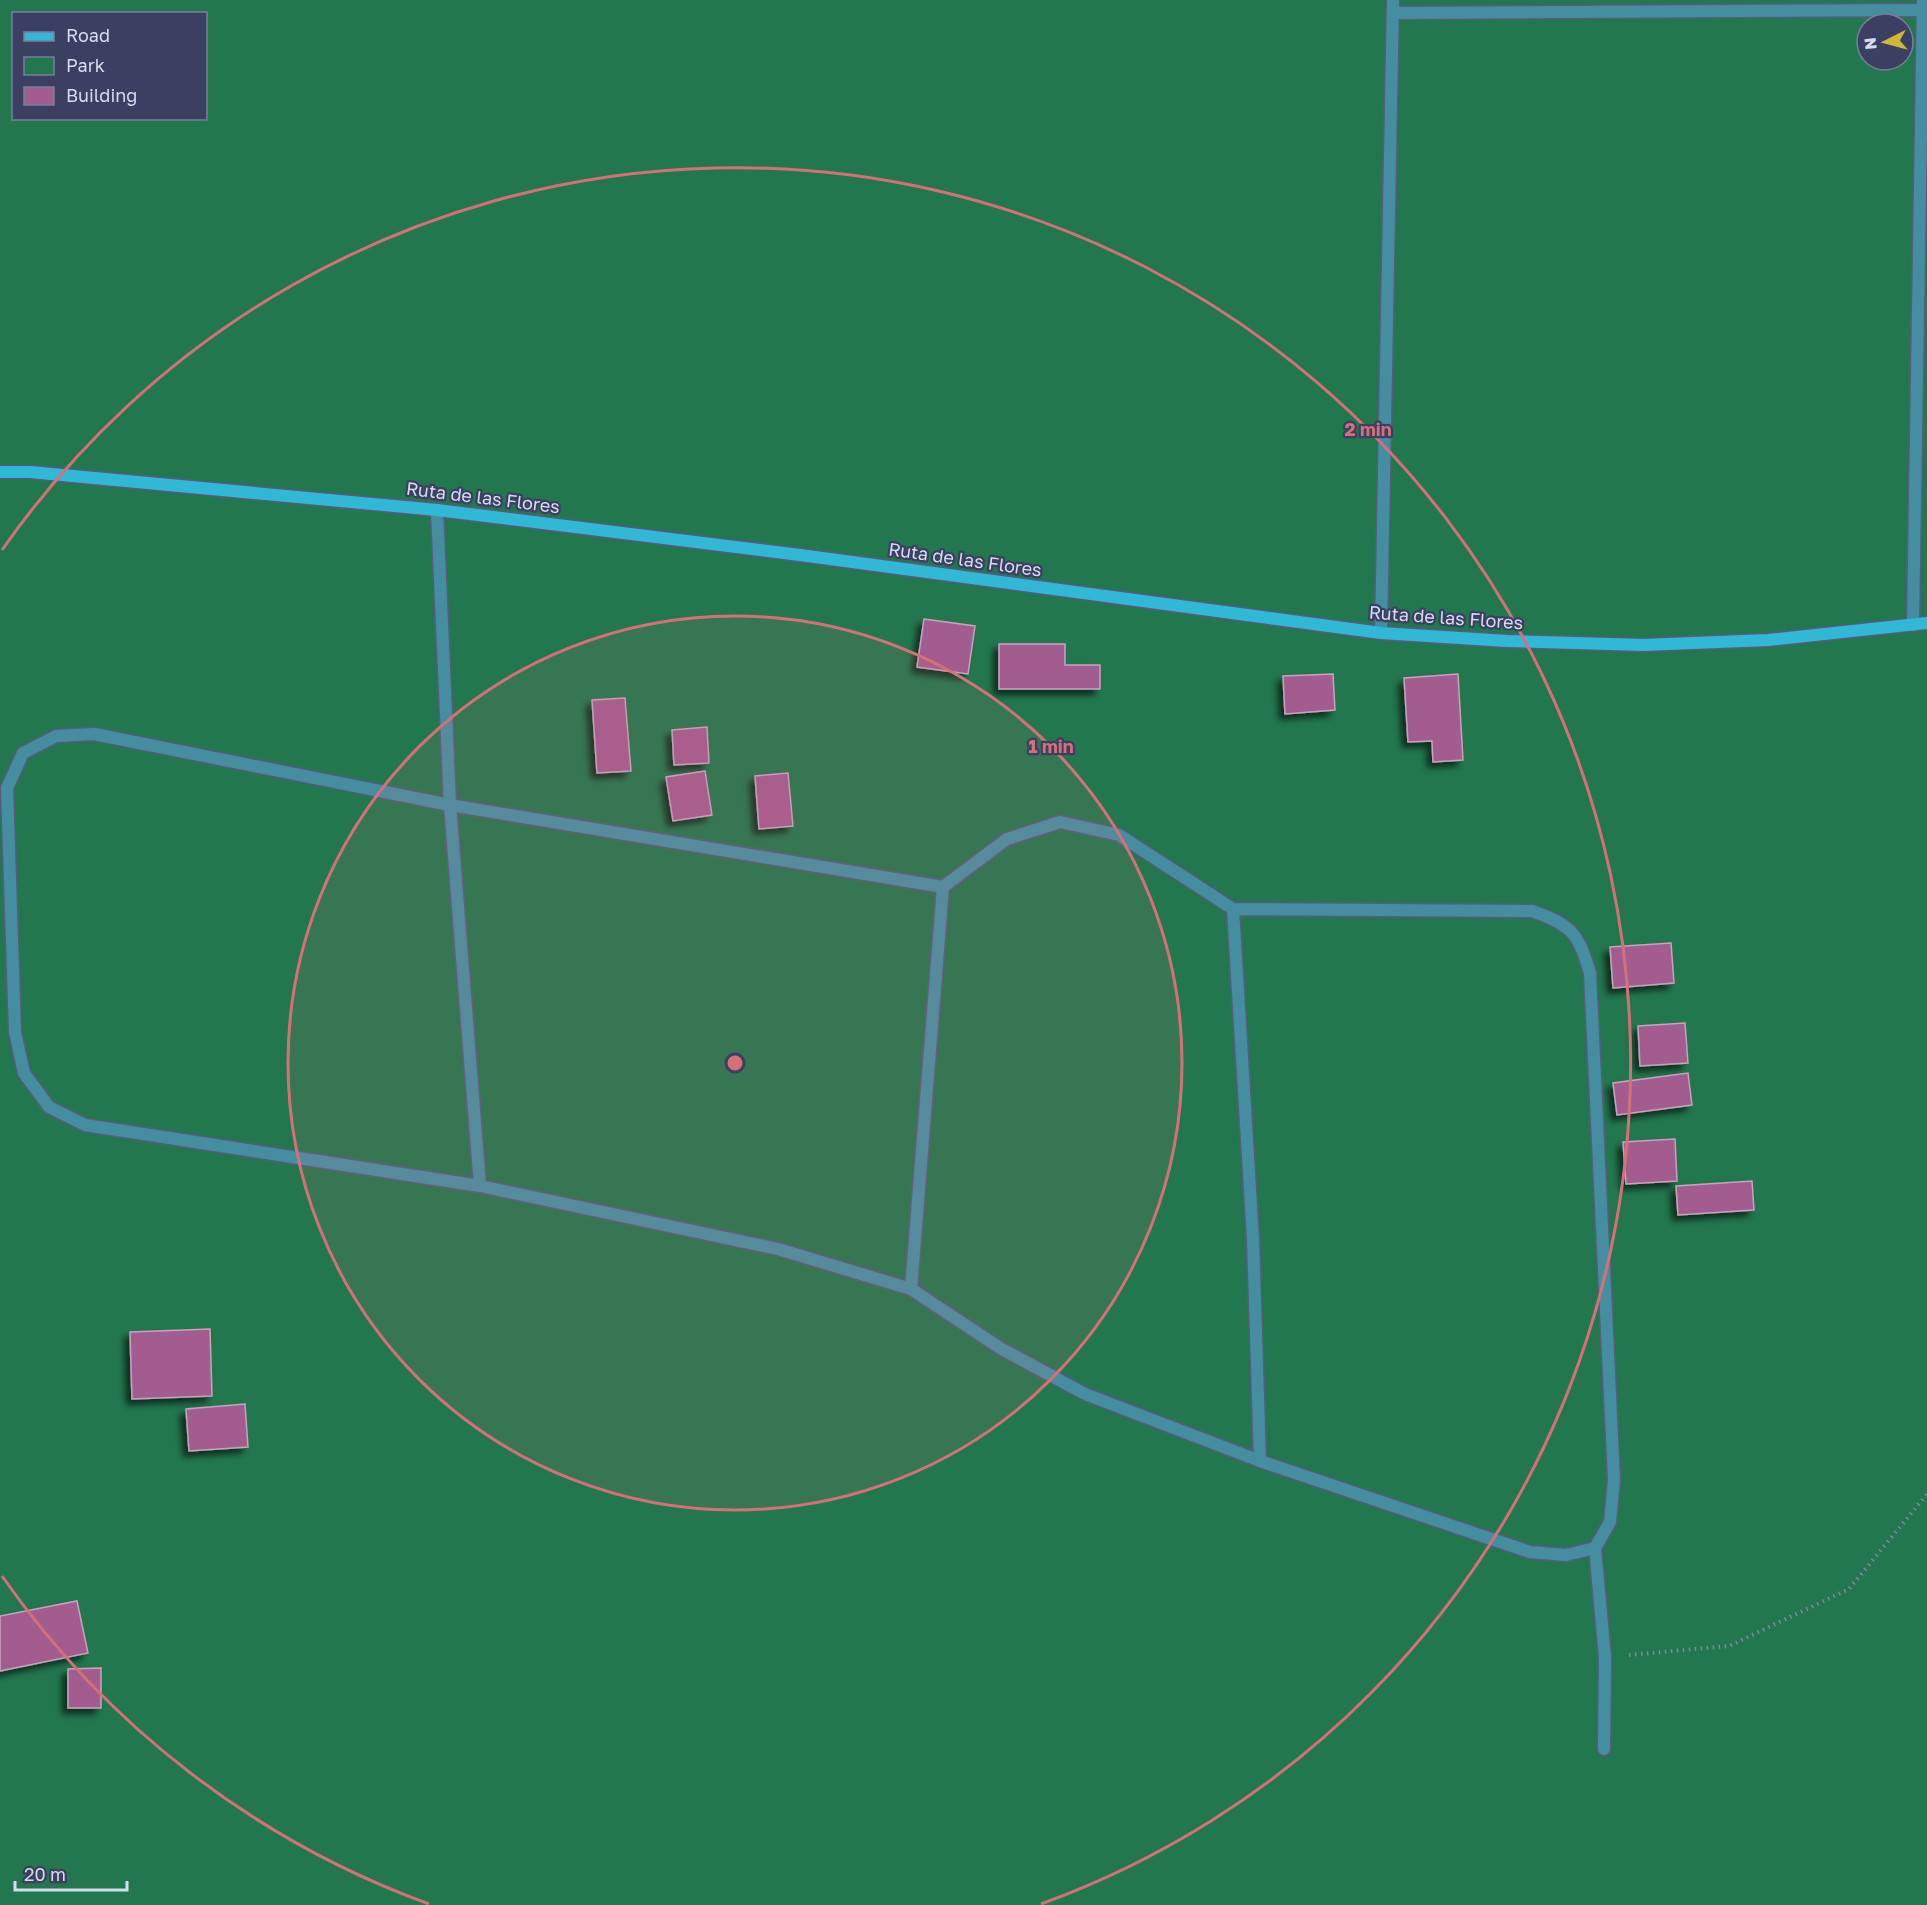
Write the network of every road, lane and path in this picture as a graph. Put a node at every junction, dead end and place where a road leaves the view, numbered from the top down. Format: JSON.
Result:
{"nodes":[{"id":1,"x":1924,"y":5,"type":"edge"},
{"id":2,"x":1393,"y":7,"type":"edge"},
{"id":3,"x":0,"y":472,"type":"edge"},
{"id":4,"x":437,"y":510,"type":"junction"},
{"id":5,"x":1927,"y":623,"type":"edge"},
{"id":6,"x":1913,"y":625,"type":"junction"},
{"id":7,"x":1381,"y":633,"type":"junction"},
{"id":8,"x":450,"y":805,"type":"junction"},
{"id":9,"x":944,"y":886,"type":"junction"},
{"id":10,"x":1233,"y":909,"type":"junction"},
{"id":11,"x":480,"y":1186,"type":"junction"},
{"id":12,"x":911,"y":1289,"type":"junction"},
{"id":13,"x":1260,"y":1461,"type":"junction"},
{"id":14,"x":1927,"y":1494,"type":"edge"},
{"id":15,"x":1595,"y":1548,"type":"junction"},
{"id":16,"x":1605,"y":1657,"type":"junction"},
{"id":17,"x":1604,"y":1749,"type":"dead end"}],
"edges":[{"from":1,"to":2,"type":"street"},
{"from":1,"to":6,"type":"street"},
{"from":2,"to":7,"type":"street"},
{"from":3,"to":4,"type":"main road","name":"Ruta de las Flores"},
{"from":4,"to":7,"type":"main road","name":"Ruta de las Flores"},
{"from":4,"to":8,"type":"street"},
{"from":5,"to":6,"type":"main road","name":"Ruta de las Flores"},
{"from":6,"to":7,"type":"main road","name":"Ruta de las Flores"},
{"from":8,"to":9,"type":"street"},
{"from":8,"to":11,"type":"street"},
{"from":8,"to":11,"type":"street"},
{"from":9,"to":10,"type":"street"},
{"from":9,"to":12,"type":"street"},
{"from":10,"to":13,"type":"street"},
{"from":10,"to":15,"type":"street"},
{"from":11,"to":12,"type":"street"},
{"from":12,"to":13,"type":"street"},
{"from":13,"to":15,"type":"street"},
{"from":14,"to":16,"type":"path"},
{"from":15,"to":16,"type":"street"},
{"from":16,"to":17,"type":"street"}]}
